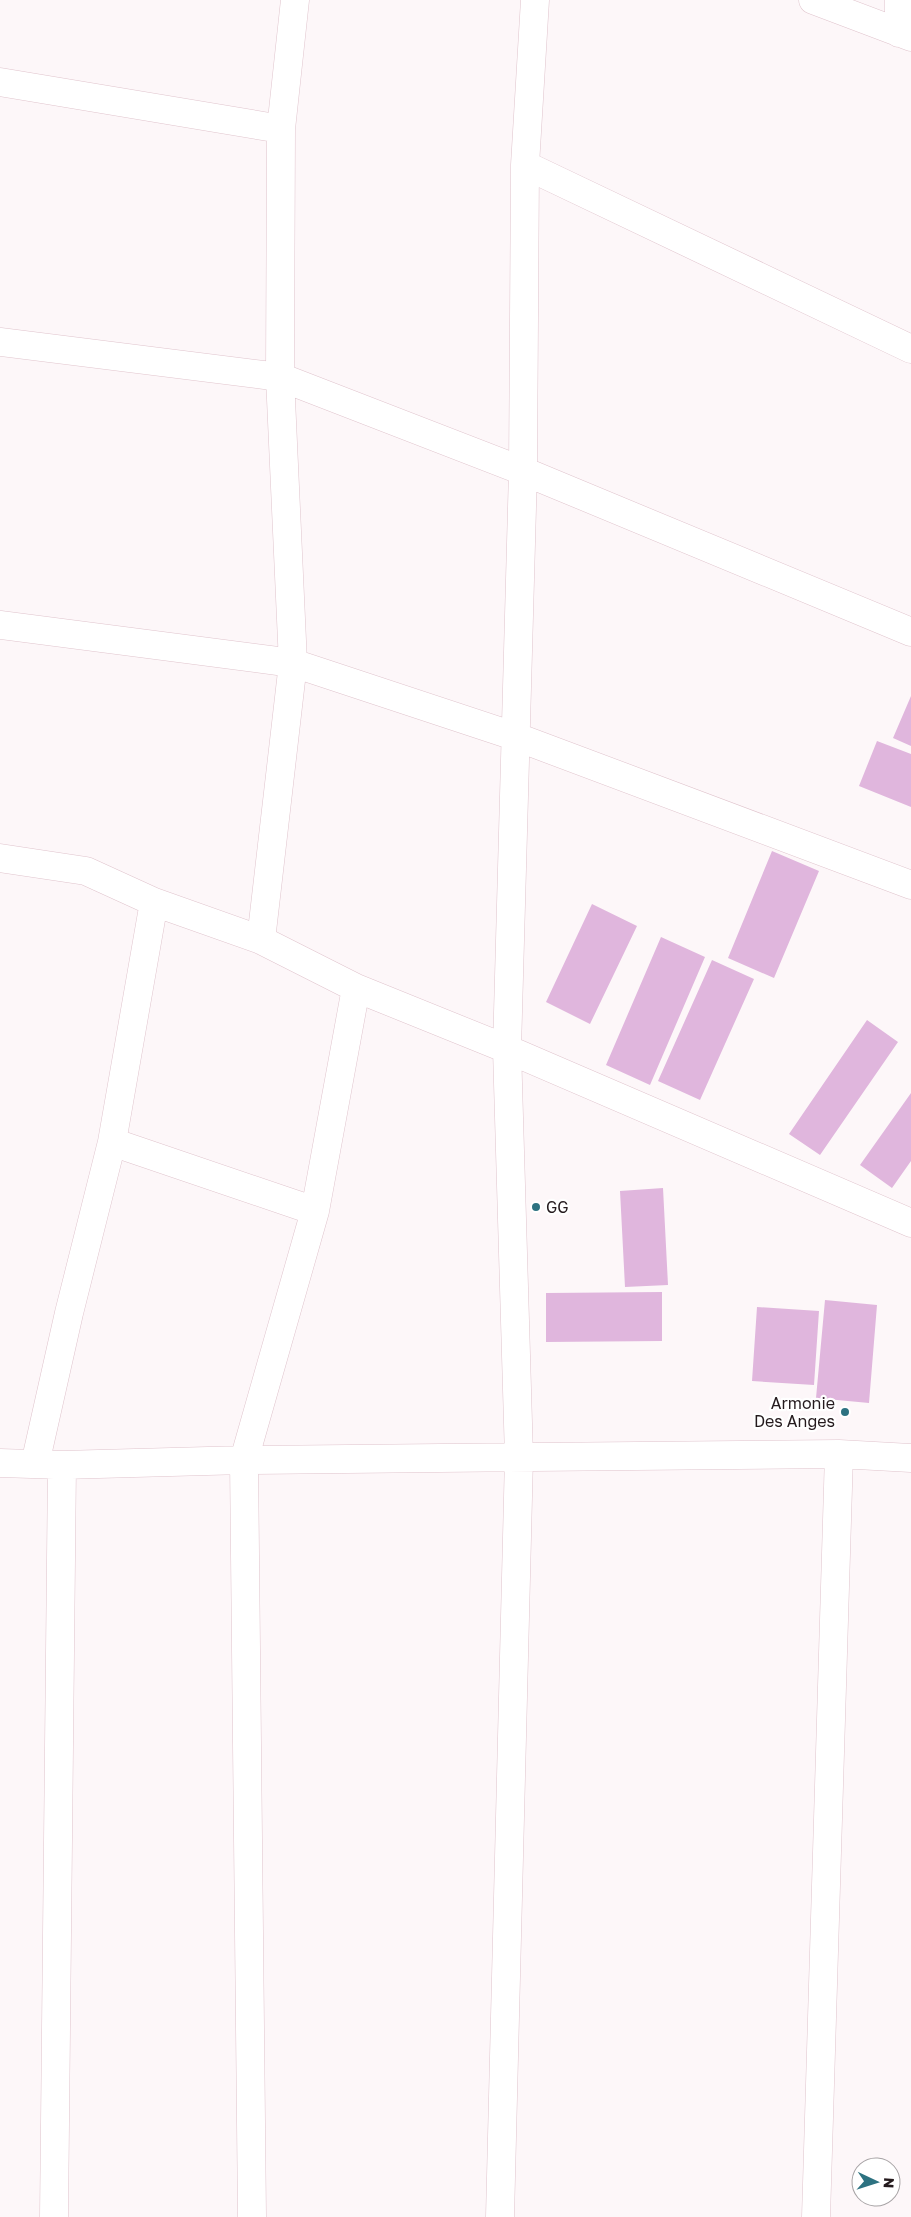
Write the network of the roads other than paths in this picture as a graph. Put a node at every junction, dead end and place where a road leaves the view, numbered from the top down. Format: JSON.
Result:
{"nodes":[{"id":1,"x":295,"y":0,"type":"edge"},
{"id":2,"x":535,"y":0,"type":"edge"},
{"id":3,"x":813,"y":0,"type":"edge"},
{"id":4,"x":899,"y":0,"type":"edge"},
{"id":5,"x":905,"y":35,"type":"edge"},
{"id":6,"x":0,"y":82,"type":"edge"},
{"id":7,"x":281,"y":129,"type":"junction"},
{"id":8,"x":526,"y":166,"type":"junction"},
{"id":9,"x":0,"y":342,"type":"edge"},
{"id":10,"x":911,"y":349,"type":"edge"},
{"id":11,"x":280,"y":377,"type":"junction"},
{"id":12,"x":523,"y":471,"type":"junction"},
{"id":13,"x":0,"y":625,"type":"edge"},
{"id":14,"x":911,"y":632,"type":"edge"},
{"id":15,"x":293,"y":663,"type":"junction"},
{"id":16,"x":514,"y":736,"type":"junction"},
{"id":17,"x":0,"y":858,"type":"edge"},
{"id":18,"x":911,"y":885,"type":"edge"},
{"id":19,"x":154,"y":902,"type":"junction"},
{"id":20,"x":261,"y":940,"type":"junction"},
{"id":21,"x":356,"y":988,"type":"junction"},
{"id":22,"x":507,"y":1049,"type":"junction"},
{"id":23,"x":112,"y":1142,"type":"junction"},
{"id":24,"x":315,"y":1211,"type":"junction"},
{"id":25,"x":911,"y":1223,"type":"edge"},
{"id":26,"x":839,"y":1454,"type":"junction"},
{"id":27,"x":519,"y":1457,"type":"junction"},
{"id":28,"x":911,"y":1458,"type":"edge"},
{"id":29,"x":244,"y":1460,"type":"junction"},
{"id":30,"x":0,"y":1463,"type":"edge"},
{"id":31,"x":35,"y":1464,"type":"junction"},
{"id":32,"x":62,"y":1465,"type":"junction"},
{"id":33,"x":54,"y":2217,"type":"edge"},
{"id":34,"x":252,"y":2217,"type":"edge"},
{"id":35,"x":500,"y":2217,"type":"edge"},
{"id":36,"x":816,"y":2217,"type":"edge"}],
"edges":[{"from":1,"to":7,"type":"street"},
{"from":2,"to":8,"type":"street"},
{"from":3,"to":5,"type":"street"},
{"from":4,"to":5,"type":"street"},
{"from":6,"to":7,"type":"street"},
{"from":7,"to":11,"type":"street"},
{"from":8,"to":10,"type":"street"},
{"from":8,"to":12,"type":"street"},
{"from":9,"to":11,"type":"street"},
{"from":11,"to":12,"type":"street"},
{"from":11,"to":15,"type":"street"},
{"from":12,"to":14,"type":"street"},
{"from":12,"to":16,"type":"street"},
{"from":13,"to":15,"type":"street"},
{"from":15,"to":16,"type":"street"},
{"from":15,"to":20,"type":"street"},
{"from":16,"to":18,"type":"street"},
{"from":16,"to":22,"type":"street"},
{"from":17,"to":19,"type":"street"},
{"from":19,"to":20,"type":"street"},
{"from":19,"to":23,"type":"street"},
{"from":20,"to":21,"type":"street"},
{"from":21,"to":22,"type":"street"},
{"from":21,"to":24,"type":"street"},
{"from":22,"to":25,"type":"street"},
{"from":22,"to":27,"type":"street"},
{"from":23,"to":24,"type":"street"},
{"from":23,"to":31,"type":"street"},
{"from":24,"to":29,"type":"street"},
{"from":26,"to":27,"type":"street"},
{"from":26,"to":28,"type":"street"},
{"from":26,"to":36,"type":"street"},
{"from":27,"to":29,"type":"street"},
{"from":27,"to":35,"type":"street"},
{"from":29,"to":32,"type":"street"},
{"from":29,"to":34,"type":"street"},
{"from":30,"to":31,"type":"street"},
{"from":31,"to":32,"type":"street"},
{"from":32,"to":33,"type":"street"}]}
